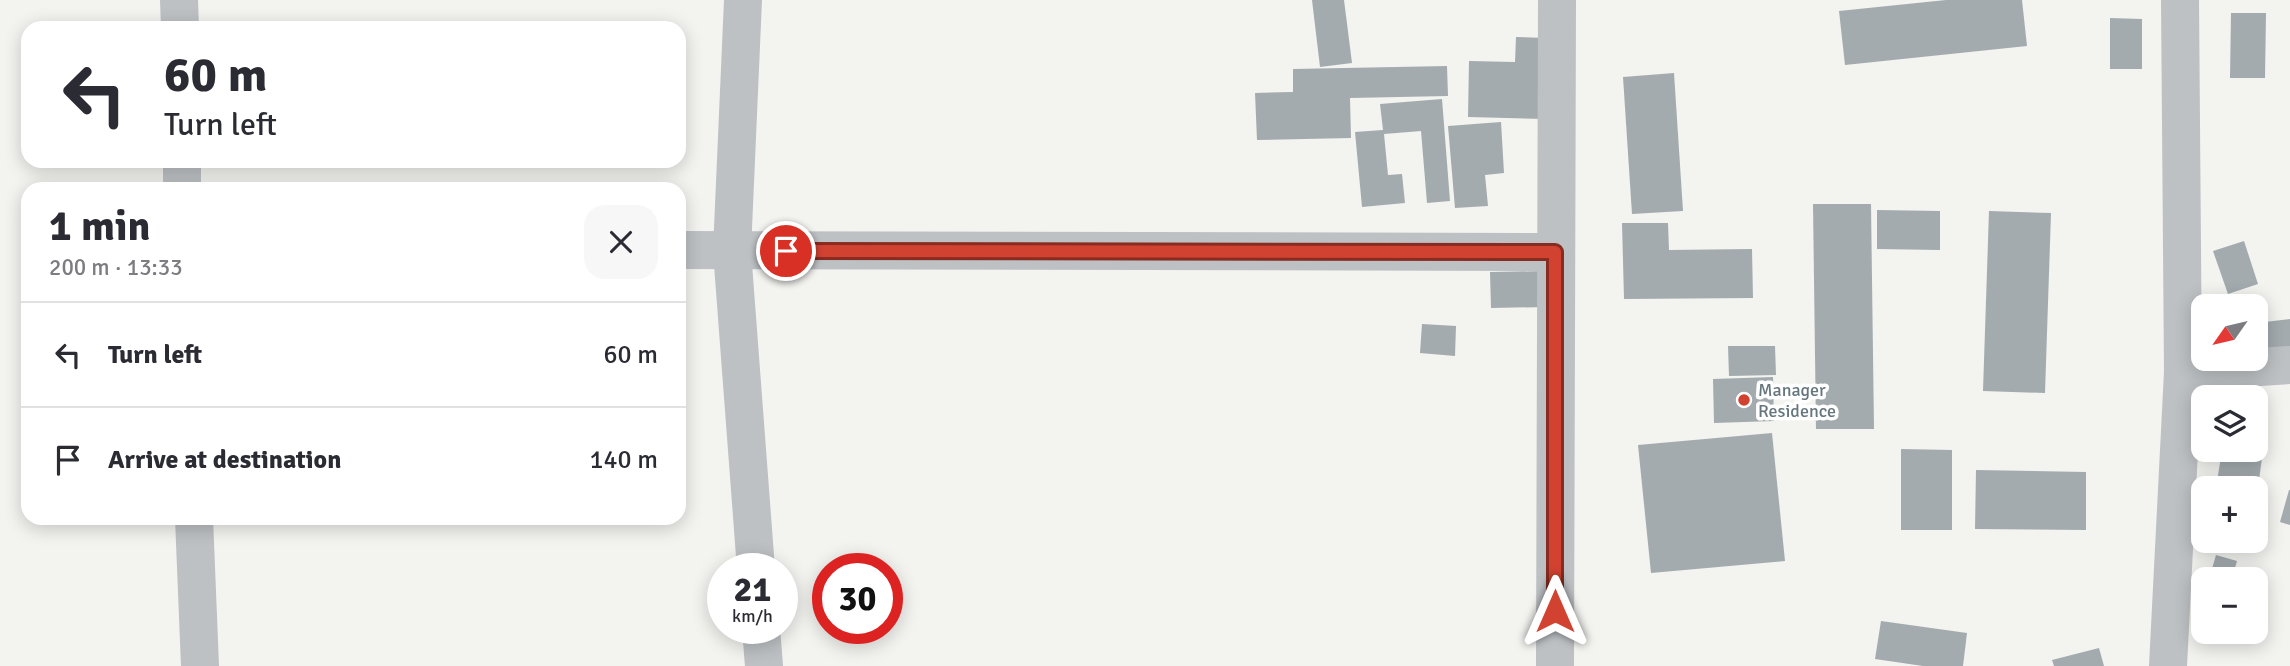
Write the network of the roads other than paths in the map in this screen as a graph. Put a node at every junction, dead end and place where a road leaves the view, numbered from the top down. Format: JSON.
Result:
{"nodes":[{"id":1,"x":179,"y":0,"type":"edge"},
{"id":2,"x":743,"y":0,"type":"edge"},
{"id":3,"x":1557,"y":0,"type":"edge"},
{"id":4,"x":2180,"y":0,"type":"edge"},
{"id":5,"x":180,"y":21,"type":"edge"},
{"id":6,"x":686,"y":250,"type":"edge"},
{"id":7,"x":732,"y":250,"type":"junction"},
{"id":8,"x":1555,"y":252,"type":"junction"},
{"id":9,"x":2290,"y":365,"type":"edge"},
{"id":10,"x":2183,"y":372,"type":"junction"},
{"id":11,"x":194,"y":525,"type":"edge"},
{"id":12,"x":755,"y":553,"type":"edge"},
{"id":13,"x":762,"y":644,"type":"edge"},
{"id":14,"x":200,"y":666,"type":"edge"},
{"id":15,"x":764,"y":666,"type":"edge"},
{"id":16,"x":1555,"y":666,"type":"edge"},
{"id":17,"x":2168,"y":666,"type":"edge"}],
"edges":[{"from":1,"to":5,"type":"street"},
{"from":2,"to":7,"type":"street"},
{"from":3,"to":8,"type":"street"},
{"from":4,"to":10,"type":"street"},
{"from":6,"to":7,"type":"street"},
{"from":7,"to":8,"type":"street"},
{"from":7,"to":12,"type":"street"},
{"from":8,"to":16,"type":"street"},
{"from":9,"to":10,"type":"street"},
{"from":10,"to":17,"type":"street"},
{"from":11,"to":14,"type":"street"},
{"from":13,"to":15,"type":"street"}]}
